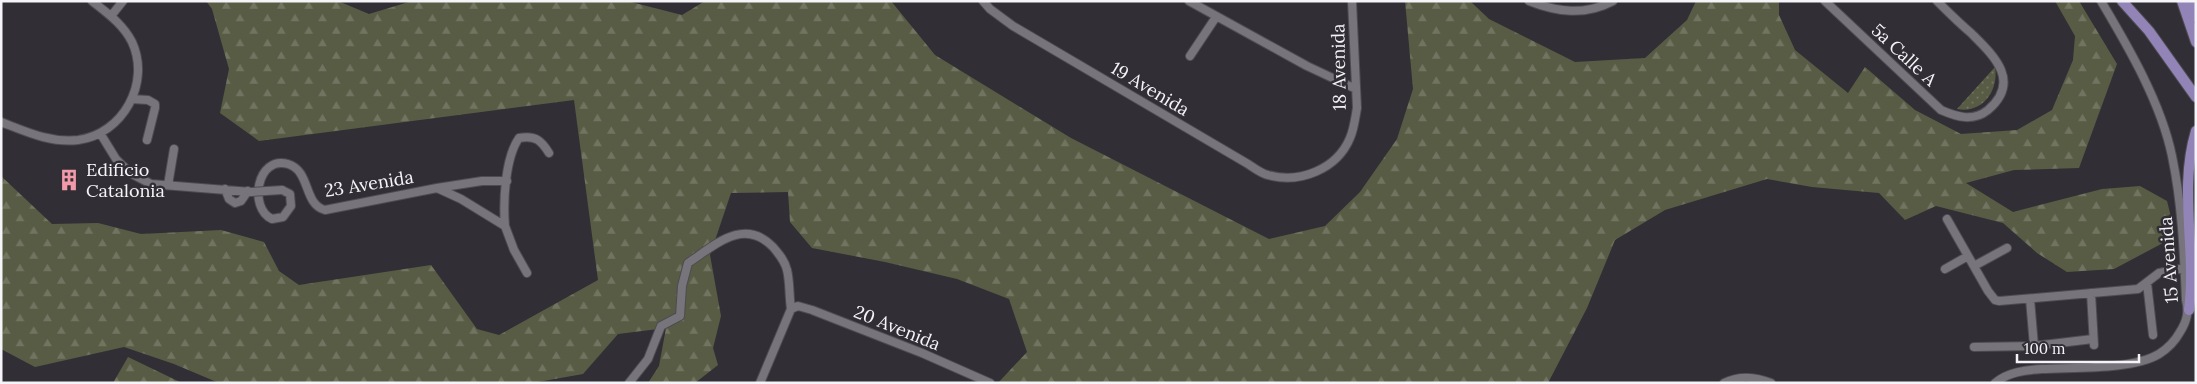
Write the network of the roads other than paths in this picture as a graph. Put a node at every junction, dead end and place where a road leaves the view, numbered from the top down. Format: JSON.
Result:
{"nodes":[{"id":1,"x":92,"y":1,"type":"edge"},
{"id":2,"x":123,"y":1,"type":"edge"},
{"id":3,"x":983,"y":1,"type":"edge"},
{"id":4,"x":1190,"y":1,"type":"edge"},
{"id":5,"x":1352,"y":1,"type":"edge"},
{"id":6,"x":1529,"y":1,"type":"edge"},
{"id":7,"x":1613,"y":1,"type":"edge"},
{"id":8,"x":1825,"y":1,"type":"edge"},
{"id":9,"x":1937,"y":1,"type":"edge"},
{"id":10,"x":2101,"y":1,"type":"edge"},
{"id":11,"x":2122,"y":1,"type":"edge"},
{"id":12,"x":2182,"y":1,"type":"edge"},
{"id":13,"x":2190,"y":1,"type":"edge"},
{"id":14,"x":111,"y":16,"type":"junction"},
{"id":15,"x":1216,"y":17,"type":"junction"},
{"id":16,"x":2196,"y":17,"type":"edge"},
{"id":17,"x":2196,"y":42,"type":"edge"},
{"id":18,"x":1190,"y":56,"type":"dead end"},
{"id":19,"x":1356,"y":89,"type":"junction"},
{"id":20,"x":2196,"y":97,"type":"edge"},
{"id":21,"x":132,"y":100,"type":"junction"},
{"id":22,"x":1,"y":122,"type":"edge"},
{"id":23,"x":2196,"y":131,"type":"edge"},
{"id":24,"x":100,"y":133,"type":"junction"},
{"id":25,"x":147,"y":140,"type":"dead end"},
{"id":26,"x":174,"y":149,"type":"dead end"},
{"id":27,"x":549,"y":153,"type":"dead end"},
{"id":28,"x":1312,"y":174,"type":"joint"},
{"id":29,"x":507,"y":181,"type":"junction"},
{"id":30,"x":168,"y":185,"type":"junction"},
{"id":31,"x":437,"y":188,"type":"junction"},
{"id":32,"x":224,"y":189,"type":"junction"},
{"id":33,"x":249,"y":192,"type":"junction"},
{"id":34,"x":1947,"y":219,"type":"dead end"},
{"id":35,"x":505,"y":226,"type":"junction"},
{"id":36,"x":2007,"y":248,"type":"dead end"},
{"id":37,"x":1968,"y":256,"type":"junction"},
{"id":38,"x":1974,"y":266,"type":"junction"},
{"id":39,"x":1945,"y":269,"type":"dead end"},
{"id":40,"x":2185,"y":270,"type":"junction"},
{"id":41,"x":527,"y":273,"type":"dead end"},
{"id":42,"x":2146,"y":283,"type":"junction"},
{"id":43,"x":2091,"y":293,"type":"junction"},
{"id":44,"x":2030,"y":299,"type":"junction"},
{"id":45,"x":2189,"y":308,"type":"junction"},
{"id":46,"x":791,"y":309,"type":"junction"},
{"id":47,"x":2154,"y":335,"type":"dead end"},
{"id":48,"x":2034,"y":346,"type":"junction"},
{"id":49,"x":1974,"y":347,"type":"dead end"},
{"id":50,"x":1770,"y":382,"type":"edge"},
{"id":51,"x":629,"y":383,"type":"edge"},
{"id":52,"x":760,"y":383,"type":"edge"},
{"id":53,"x":990,"y":383,"type":"edge"},
{"id":54,"x":1724,"y":383,"type":"edge"},
{"id":55,"x":1995,"y":383,"type":"edge"}],
"edges":[{"from":1,"to":14,"type":"street"},
{"from":2,"to":14,"type":"street"},
{"from":3,"to":28,"type":"street","name":"19 Avenida"},
{"from":4,"to":15,"type":"street"},
{"from":5,"to":19,"type":"street","name":"18 Avenida"},
{"from":6,"to":7,"type":"street"},
{"from":8,"to":9,"type":"street","name":"5a Calle A"},
{"from":10,"to":40,"type":"street","name":"15 Avenida"},
{"from":11,"to":20,"type":"main road"},
{"from":12,"to":17,"type":"main road"},
{"from":13,"to":16,"type":"main road"},
{"from":14,"to":21,"type":"street"},
{"from":15,"to":18,"type":"street"},
{"from":15,"to":19,"type":"street"},
{"from":19,"to":28,"type":"street","name":"18 Avenida"},
{"from":21,"to":24,"type":"street"},
{"from":21,"to":25,"type":"street"},
{"from":22,"to":24,"type":"street"},
{"from":23,"to":45,"type":"main road"},
{"from":24,"to":30,"type":"street","name":"23 Avenida"},
{"from":26,"to":30,"type":"street"},
{"from":27,"to":29,"type":"street"},
{"from":29,"to":31,"type":"street","name":"23 Avenida"},
{"from":29,"to":35,"type":"street"},
{"from":30,"to":32,"type":"street","name":"23 Avenida"},
{"from":31,"to":33,"type":"street","name":"23 Avenida","bridge":true},
{"from":31,"to":35,"type":"street","name":"23 Avenida"},
{"from":32,"to":33,"type":"street","name":"23 Avenida"},
{"from":32,"to":33,"type":"street"},
{"from":34,"to":37,"type":"street"},
{"from":35,"to":41,"type":"street"},
{"from":36,"to":38,"type":"street"},
{"from":37,"to":38,"type":"street"},
{"from":37,"to":39,"type":"street"},
{"from":38,"to":44,"type":"street"},
{"from":40,"to":42,"type":"street"},
{"from":40,"to":45,"type":"street","name":"15 Avenida"},
{"from":42,"to":43,"type":"street"},
{"from":42,"to":47,"type":"street"},
{"from":43,"to":44,"type":"street"},
{"from":43,"to":48,"type":"street"},
{"from":44,"to":48,"type":"street"},
{"from":45,"to":55,"type":"street","name":"15 Avenida"},
{"from":46,"to":51,"type":"street"},
{"from":46,"to":52,"type":"street"},
{"from":46,"to":53,"type":"street","name":"20 Avenida"},
{"from":48,"to":49,"type":"street"},
{"from":50,"to":54,"type":"street"}]}
